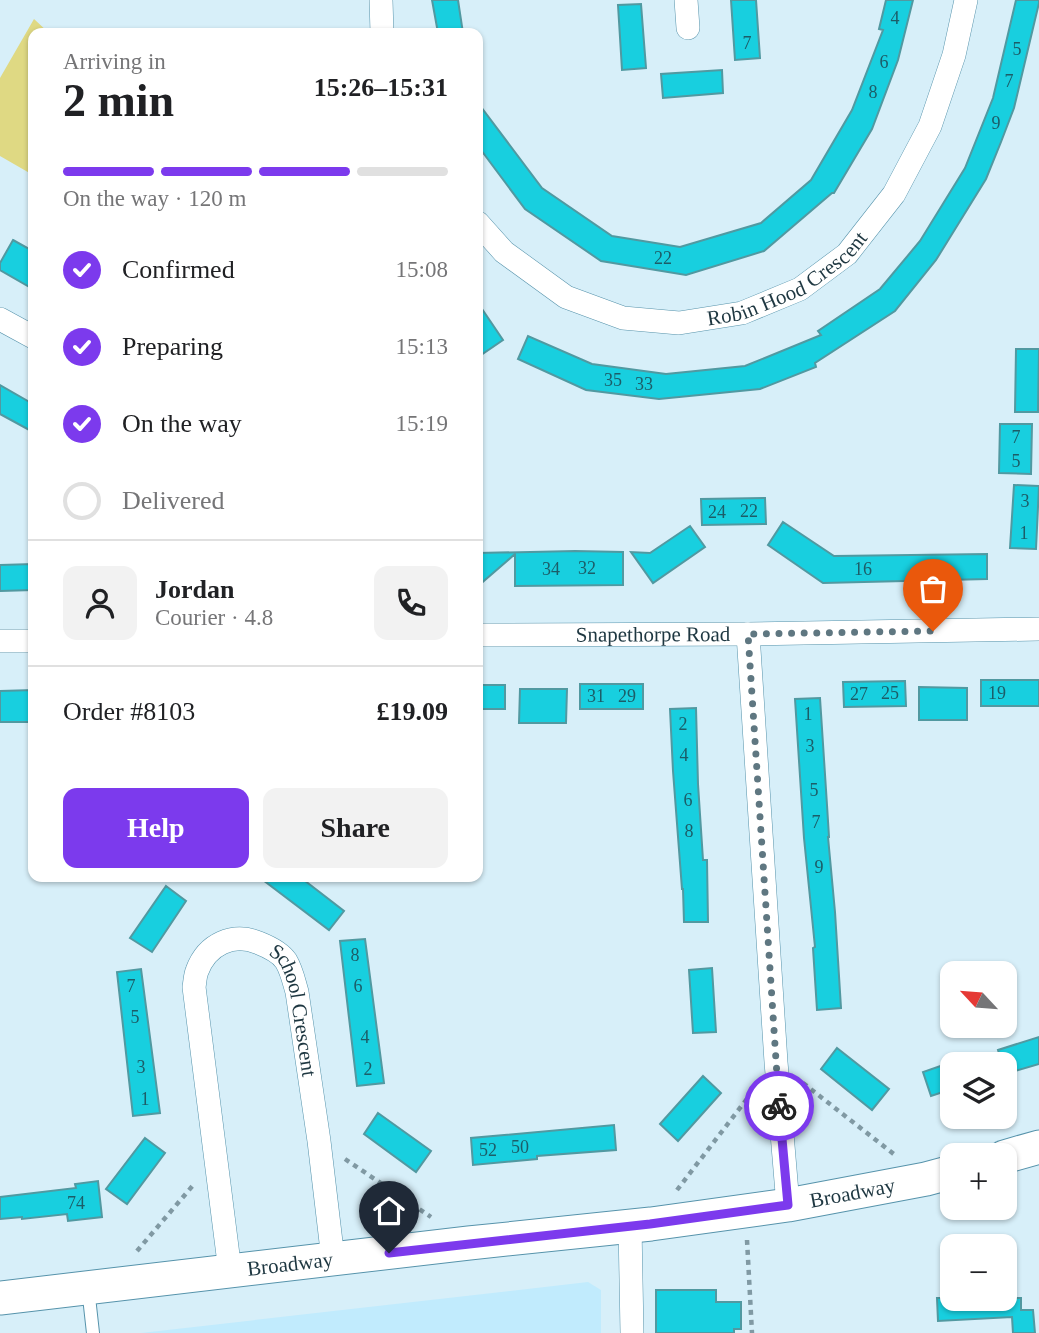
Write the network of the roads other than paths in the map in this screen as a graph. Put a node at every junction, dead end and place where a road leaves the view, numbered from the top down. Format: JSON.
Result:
{"nodes":[{"id":1,"x":381,"y":0,"type":"edge"},
{"id":2,"x":686,"y":0,"type":"edge"},
{"id":3,"x":966,"y":0,"type":"edge"},
{"id":4,"x":382,"y":28,"type":"edge"},
{"id":5,"x":688,"y":28,"type":"dead end"},
{"id":6,"x":483,"y":229,"type":"edge"},
{"id":7,"x":0,"y":319,"type":"edge"},
{"id":8,"x":28,"y":334,"type":"edge"},
{"id":9,"x":1039,"y":629,"type":"edge"},
{"id":10,"x":748,"y":634,"type":"junction"},
{"id":11,"x":483,"y":635,"type":"edge"},
{"id":12,"x":0,"y":641,"type":"edge"},
{"id":13,"x":28,"y":641,"type":"edge"},
{"id":14,"x":1039,"y":1147,"type":"edge"},
{"id":15,"x":1017,"y":1153,"type":"edge"},
{"id":16,"x":940,"y":1175,"type":"edge"},
{"id":17,"x":788,"y":1205,"type":"junction"},
{"id":18,"x":630,"y":1226,"type":"junction"},
{"id":19,"x":333,"y":1259,"type":"junction"},
{"id":20,"x":230,"y":1271,"type":"junction"},
{"id":21,"x":97,"y":1287,"type":"junction"},
{"id":22,"x":0,"y":1298,"type":"edge"},
{"id":23,"x":93,"y":1333,"type":"edge"},
{"id":24,"x":632,"y":1333,"type":"edge"}],
"edges":[{"from":1,"to":4,"type":"street"},
{"from":2,"to":5,"type":"street"},
{"from":3,"to":6,"type":"street","name":"Robin Hood Crescent"},
{"from":7,"to":8,"type":"street"},
{"from":9,"to":10,"type":"street","name":"Snapethorpe Road"},
{"from":10,"to":11,"type":"street","name":"Snapethorpe Road"},
{"from":10,"to":17,"type":"street"},
{"from":12,"to":13,"type":"street"},
{"from":14,"to":15,"type":"street"},
{"from":16,"to":17,"type":"street","name":"Broadway"},
{"from":17,"to":18,"type":"street","name":"Broadway"},
{"from":18,"to":19,"type":"street","name":"Broadway"},
{"from":18,"to":24,"type":"street"},
{"from":19,"to":20,"type":"street","name":"Broadway"},
{"from":19,"to":20,"type":"street","name":"School Crescent"},
{"from":20,"to":21,"type":"street","name":"Broadway"},
{"from":21,"to":22,"type":"street","name":"Broadway"},
{"from":21,"to":23,"type":"lane"}]}
